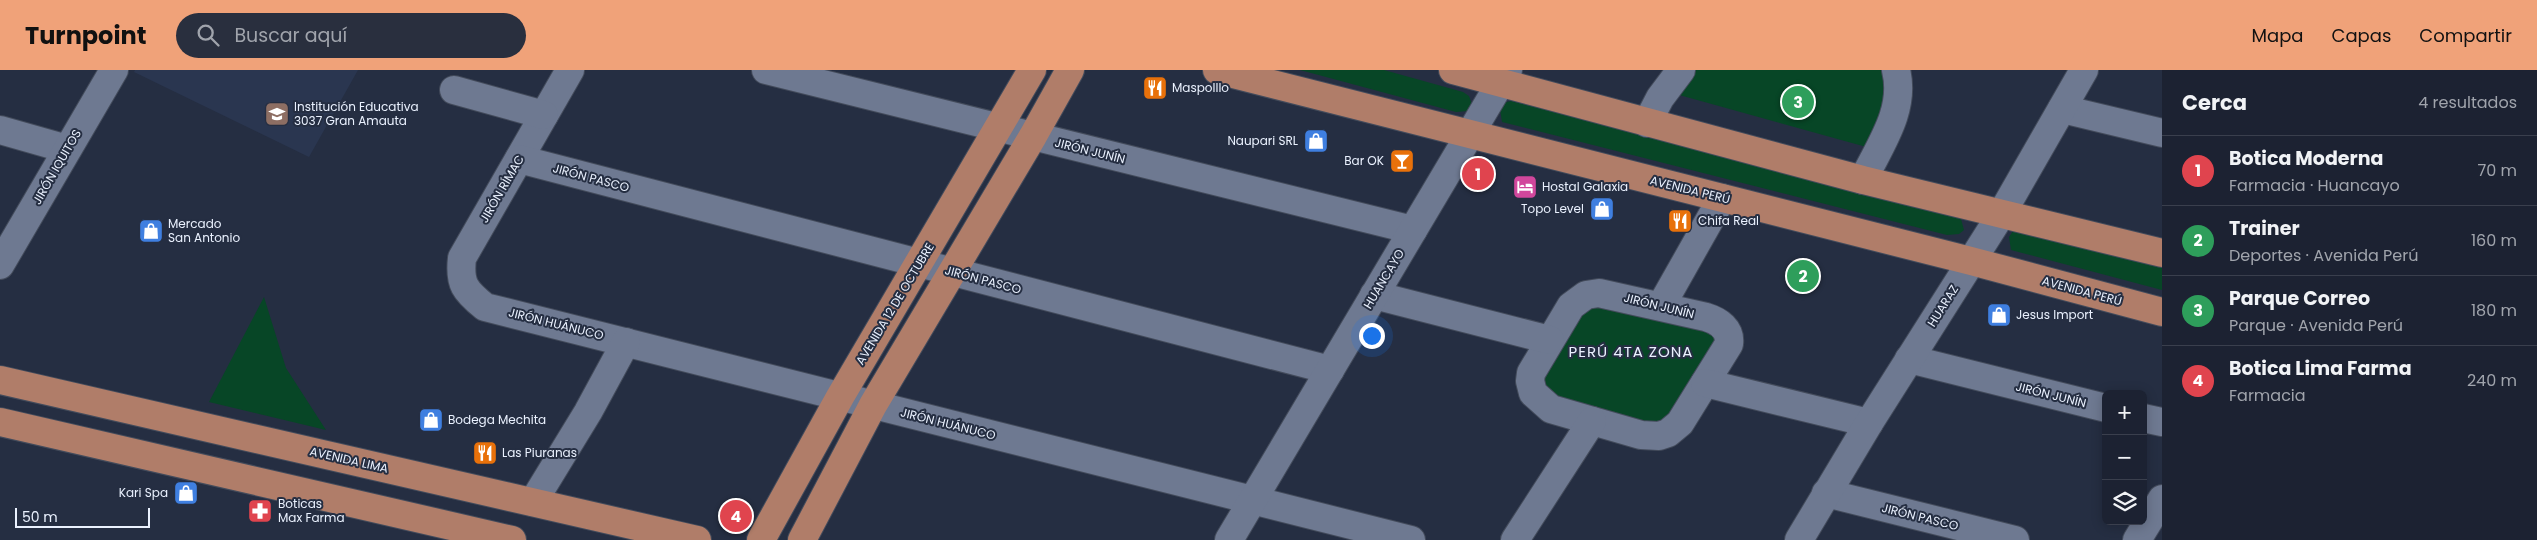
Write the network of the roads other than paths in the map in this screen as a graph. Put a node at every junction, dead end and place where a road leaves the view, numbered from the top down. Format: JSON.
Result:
{"nodes":[{"id":1,"x":114,"y":70,"type":"edge"},
{"id":2,"x":570,"y":70,"type":"edge"},
{"id":3,"x":1032,"y":70,"type":"edge"},
{"id":4,"x":1070,"y":70,"type":"edge"},
{"id":5,"x":1217,"y":70,"type":"edge"},
{"id":6,"x":1453,"y":70,"type":"edge"},
{"id":7,"x":1681,"y":70,"type":"edge"},
{"id":8,"x":1896,"y":70,"type":"edge"},
{"id":9,"x":2084,"y":70,"type":"edge"},
{"id":10,"x":780,"y":72,"type":"edge"},
{"id":11,"x":1504,"y":76,"type":"edge"},
{"id":12,"x":454,"y":90,"type":"dead end"},
{"id":13,"x":2062,"y":109,"type":"junction"},
{"id":14,"x":544,"y":115,"type":"junction"},
{"id":15,"x":1647,"y":123,"type":"junction"},
{"id":16,"x":999,"y":127,"type":"junction"},
{"id":17,"x":0,"y":130,"type":"edge"},
{"id":18,"x":2162,"y":133,"type":"edge"},
{"id":19,"x":1470,"y":135,"type":"junction"},
{"id":20,"x":1033,"y":136,"type":"junction"},
{"id":21,"x":67,"y":149,"type":"junction"},
{"id":22,"x":519,"y":159,"type":"junction"},
{"id":23,"x":1863,"y":180,"type":"junction"},
{"id":24,"x":1722,"y":198,"type":"junction"},
{"id":25,"x":2002,"y":213,"type":"junction"},
{"id":26,"x":1413,"y":230,"type":"junction"},
{"id":27,"x":2162,"y":253,"type":"edge"},
{"id":28,"x":1971,"y":261,"type":"junction"},
{"id":29,"x":919,"y":263,"type":"junction"},
{"id":30,"x":0,"y":265,"type":"edge"},
{"id":31,"x":952,"y":272,"type":"junction"},
{"id":32,"x":1374,"y":295,"type":"junction"},
{"id":33,"x":1661,"y":306,"type":"junction"},
{"id":34,"x":486,"y":307,"type":"joint"},
{"id":35,"x":2162,"y":312,"type":"edge"},
{"id":36,"x":1550,"y":340,"type":"junction"},
{"id":37,"x":626,"y":342,"type":"junction"},
{"id":38,"x":1909,"y":360,"type":"junction"},
{"id":39,"x":1330,"y":370,"type":"junction"},
{"id":40,"x":0,"y":380,"type":"edge"},
{"id":41,"x":1705,"y":383,"type":"junction"},
{"id":42,"x":840,"y":397,"type":"junction"},
{"id":43,"x":873,"y":405,"type":"junction"},
{"id":44,"x":2102,"y":407,"type":"edge"},
{"id":45,"x":173,"y":419,"type":"junction"},
{"id":46,"x":2147,"y":419,"type":"edge"},
{"id":47,"x":1592,"y":421,"type":"junction"},
{"id":48,"x":0,"y":422,"type":"edge"},
{"id":49,"x":2162,"y":422,"type":"edge"},
{"id":50,"x":1869,"y":423,"type":"junction"},
{"id":51,"x":150,"y":458,"type":"junction"},
{"id":52,"x":1826,"y":493,"type":"junction"},
{"id":53,"x":2162,"y":499,"type":"edge"},
{"id":54,"x":1252,"y":500,"type":"junction"},
{"id":55,"x":533,"y":502,"type":"junction"},
{"id":56,"x":512,"y":540,"type":"edge"},
{"id":57,"x":697,"y":540,"type":"edge"},
{"id":58,"x":761,"y":540,"type":"edge"},
{"id":59,"x":802,"y":540,"type":"edge"},
{"id":60,"x":1228,"y":540,"type":"edge"},
{"id":61,"x":1411,"y":540,"type":"edge"},
{"id":62,"x":1515,"y":540,"type":"edge"},
{"id":63,"x":1799,"y":540,"type":"edge"},
{"id":64,"x":2015,"y":540,"type":"edge"},
{"id":65,"x":2136,"y":540,"type":"edge"}],
"edges":[{"from":1,"to":21,"type":"street","name":"JIRÓN IQUITOS"},
{"from":2,"to":14,"type":"street","name":"JIRÓN RÍMAC"},
{"from":3,"to":16,"type":"main road","name":"AVENIDA 12 DE OCTUBRE"},
{"from":4,"to":20,"type":"main road"},
{"from":5,"to":19,"type":"main road","name":"AVENIDA PERÚ"},
{"from":6,"to":11,"type":"main road"},
{"from":7,"to":15,"type":"street"},
{"from":8,"to":23,"type":"street"},
{"from":9,"to":13,"type":"street","name":"HUARAZ"},
{"from":10,"to":16,"type":"street","name":"JIRÓN JUNÍN"},
{"from":11,"to":15,"type":"main road"},
{"from":11,"to":19,"type":"street","name":"HUANCAYO"},
{"from":12,"to":14,"type":"street"},
{"from":13,"to":18,"type":"street"},
{"from":13,"to":25,"type":"street","name":"HUARAZ"},
{"from":14,"to":22,"type":"street","name":"JIRÓN RÍMAC"},
{"from":15,"to":23,"type":"main road"},
{"from":16,"to":20,"type":"street","name":"JIRÓN JUNÍN"},
{"from":16,"to":29,"type":"main road","name":"AVENIDA 12 DE OCTUBRE"},
{"from":17,"to":21,"type":"street"},
{"from":19,"to":24,"type":"main road","name":"AVENIDA PERÚ"},
{"from":19,"to":26,"type":"street","name":"HUANCAYO"},
{"from":20,"to":26,"type":"street","name":"JIRÓN JUNÍN"},
{"from":20,"to":31,"type":"main road"},
{"from":21,"to":30,"type":"street","name":"JIRÓN IQUITOS"},
{"from":22,"to":29,"type":"street","name":"JIRÓN PASCO"},
{"from":22,"to":34,"type":"street","name":"JIRÓN RÍMAC"},
{"from":23,"to":25,"type":"main road"},
{"from":24,"to":28,"type":"main road","name":"AVENIDA PERÚ"},
{"from":24,"to":33,"type":"street"},
{"from":25,"to":27,"type":"main road"},
{"from":25,"to":28,"type":"street","name":"HUARAZ"},
{"from":26,"to":32,"type":"street","name":"HUANCAYO"},
{"from":28,"to":35,"type":"main road","name":"AVENIDA PERÚ"},
{"from":28,"to":38,"type":"street","name":"HUARAZ"},
{"from":29,"to":31,"type":"street","name":"JIRÓN PASCO"},
{"from":29,"to":42,"type":"main road","name":"AVENIDA 12 DE OCTUBRE"},
{"from":31,"to":39,"type":"street","name":"JIRÓN PASCO"},
{"from":31,"to":43,"type":"main road"},
{"from":32,"to":36,"type":"street"},
{"from":32,"to":39,"type":"street","name":"HUANCAYO"},
{"from":33,"to":36,"type":"street","name":"JIRÓN JUNÍN"},
{"from":33,"to":41,"type":"street","name":"JIRÓN JUNÍN"},
{"from":34,"to":37,"type":"street","name":"JIRÓN HUÁNUCO"},
{"from":36,"to":47,"type":"street","name":"JIRÓN JUNÍN"},
{"from":37,"to":42,"type":"street","name":"JIRÓN HUÁNUCO"},
{"from":37,"to":55,"type":"street"},
{"from":38,"to":44,"type":"street","name":"JIRÓN JUNÍN"},
{"from":38,"to":50,"type":"street","name":"HUARAZ"},
{"from":39,"to":54,"type":"street","name":"HUANCAYO"},
{"from":40,"to":45,"type":"main road","name":"AVENIDA LIMA"},
{"from":41,"to":47,"type":"street","name":"JIRÓN JUNÍN"},
{"from":41,"to":50,"type":"street"},
{"from":42,"to":43,"type":"street","name":"JIRÓN HUÁNUCO"},
{"from":42,"to":58,"type":"main road","name":"AVENIDA 12 DE OCTUBRE"},
{"from":43,"to":54,"type":"street","name":"JIRÓN HUÁNUCO"},
{"from":43,"to":59,"type":"main road"},
{"from":45,"to":51,"type":"main road"},
{"from":45,"to":55,"type":"main road","name":"AVENIDA LIMA"},
{"from":46,"to":49,"type":"street"},
{"from":47,"to":62,"type":"street"},
{"from":48,"to":51,"type":"main road"},
{"from":50,"to":52,"type":"street","name":"HUARAZ"},
{"from":51,"to":56,"type":"main road"},
{"from":52,"to":63,"type":"street","name":"HUARAZ"},
{"from":52,"to":64,"type":"street","name":"JIRÓN PASCO"},
{"from":53,"to":65,"type":"street"},
{"from":54,"to":60,"type":"street","name":"HUANCAYO"},
{"from":54,"to":61,"type":"street","name":"JIRÓN HUÁNUCO"},
{"from":55,"to":57,"type":"main road","name":"AVENIDA LIMA"}]}
